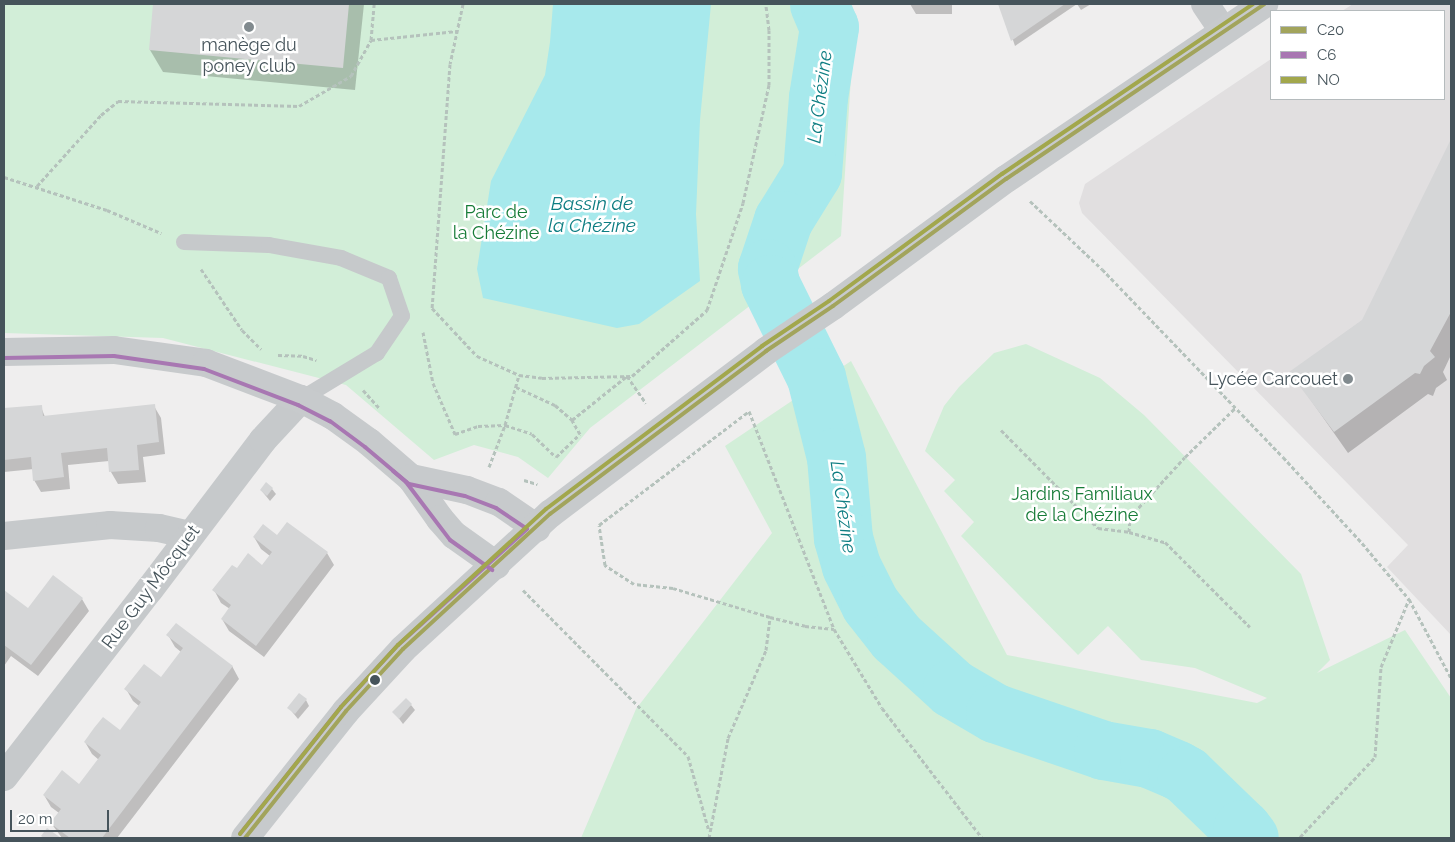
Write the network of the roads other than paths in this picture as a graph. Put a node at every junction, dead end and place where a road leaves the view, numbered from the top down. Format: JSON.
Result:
{"nodes":[{"id":1,"x":1205,"y":4,"type":"edge"},
{"id":2,"x":1264,"y":4,"type":"edge"},
{"id":3,"x":1222,"y":31,"type":"junction"},
{"id":4,"x":184,"y":242,"type":"road end"},
{"id":5,"x":4,"y":352,"type":"edge"},
{"id":6,"x":301,"y":399,"type":"junction"},
{"id":7,"x":411,"y":478,"type":"junction"},
{"id":8,"x":537,"y":528,"type":"junction"},
{"id":9,"x":190,"y":535,"type":"junction"},
{"id":10,"x":4,"y":536,"type":"edge"},
{"id":11,"x":496,"y":565,"type":"junction"},
{"id":12,"x":4,"y":777,"type":"edge"},
{"id":13,"x":245,"y":838,"type":"edge"}],
"edges":[{"from":1,"to":3,"type":"street"},
{"from":2,"to":3,"type":"main road"},
{"from":3,"to":8,"type":"main road"},
{"from":4,"to":6,"type":"lane"},
{"from":5,"to":6,"type":"main road"},
{"from":6,"to":7,"type":"main road"},
{"from":6,"to":9,"type":"street","name":"Rue Guy Môcquet"},
{"from":7,"to":8,"type":"main road"},
{"from":7,"to":11,"type":"main road"},
{"from":8,"to":11,"type":"main road"},
{"from":9,"to":10,"type":"street"},
{"from":9,"to":12,"type":"street","name":"Rue Guy Môcquet"},
{"from":11,"to":13,"type":"main road"}]}
